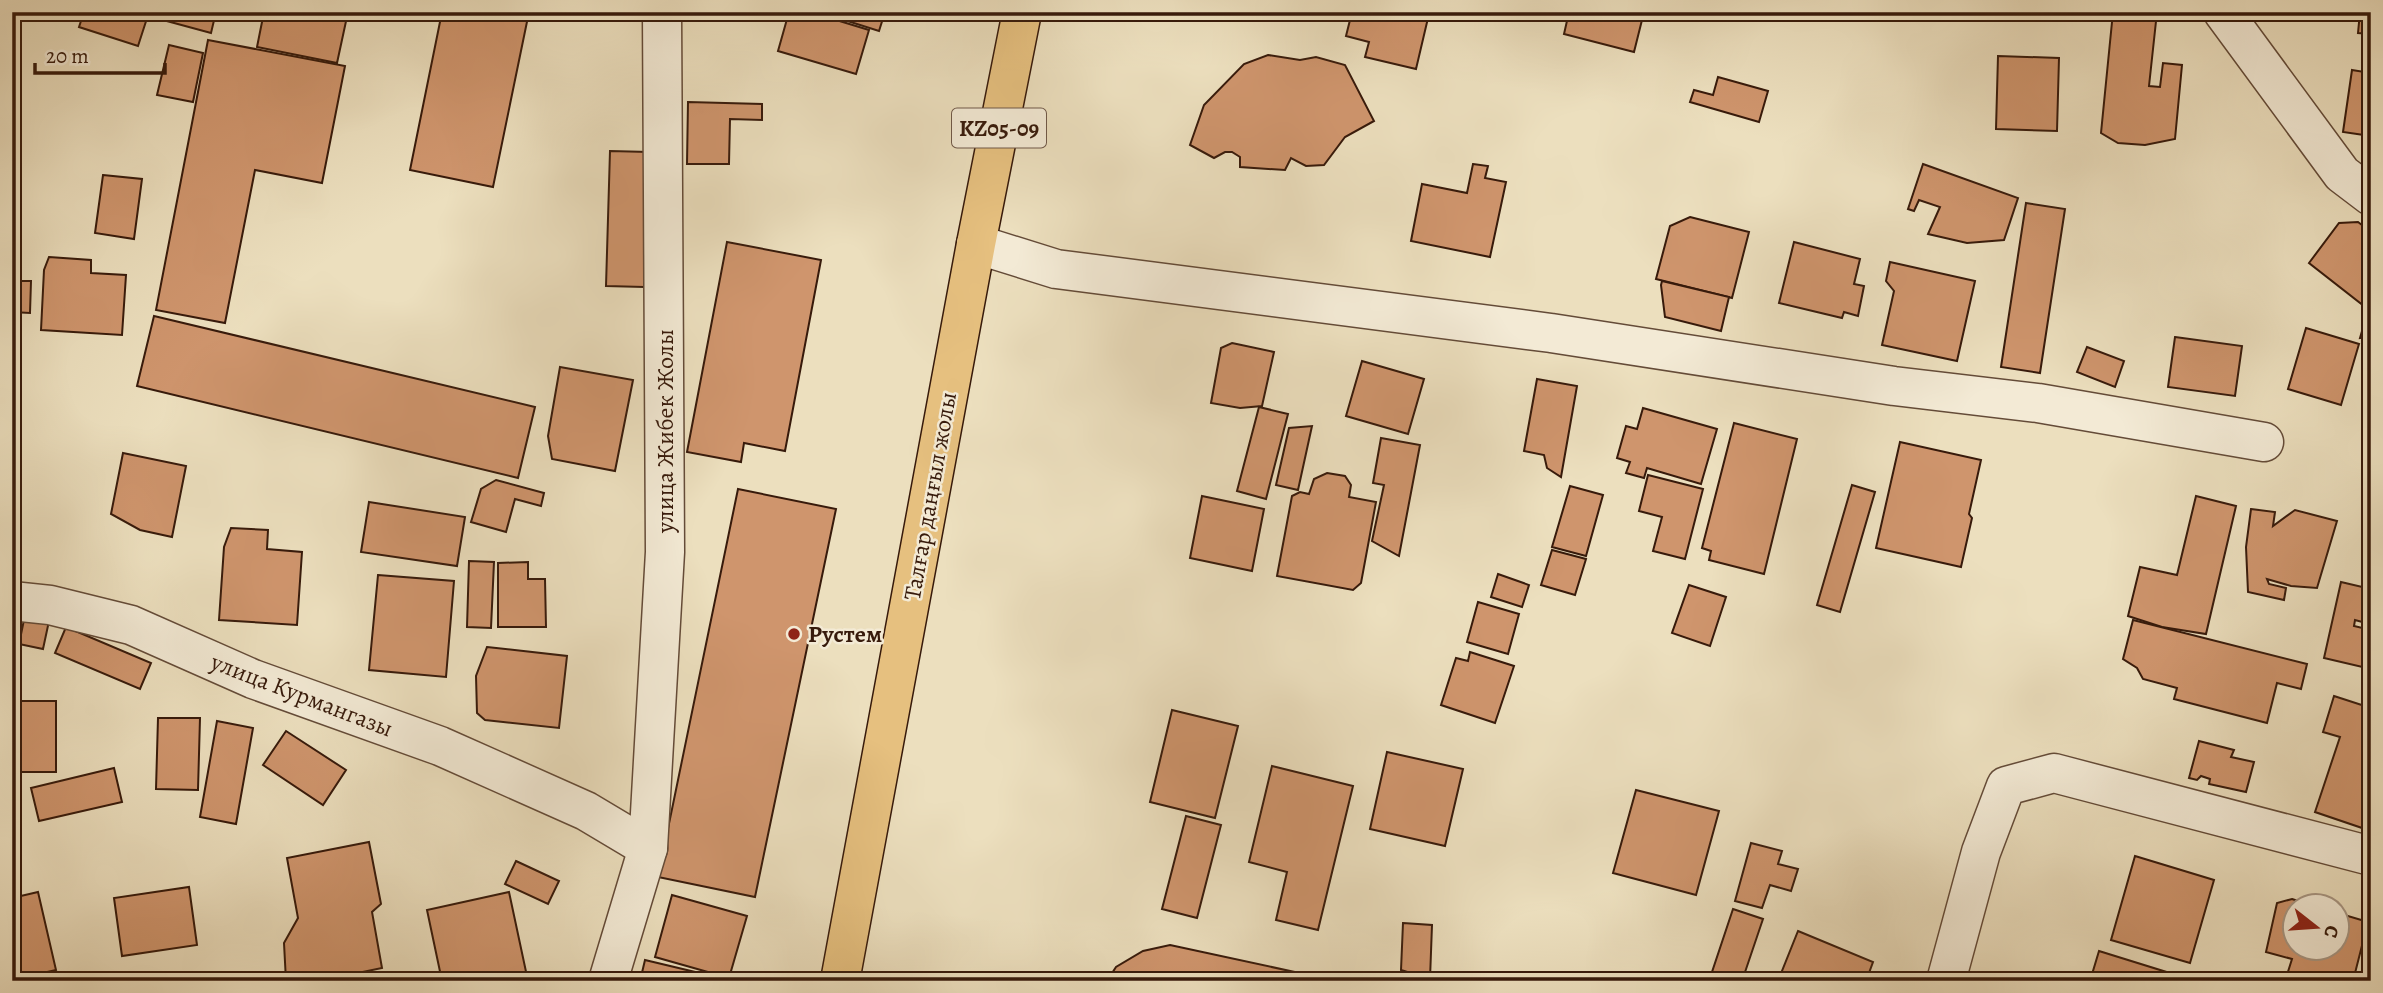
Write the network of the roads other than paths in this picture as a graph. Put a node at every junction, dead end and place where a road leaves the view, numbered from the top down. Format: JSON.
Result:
{"nodes":[{"id":1,"x":662,"y":12,"type":"edge"},
{"id":2,"x":1022,"y":12,"type":"edge"},
{"id":3,"x":2224,"y":12,"type":"edge"},
{"id":4,"x":2371,"y":196,"type":"edge"},
{"id":5,"x":976,"y":244,"type":"junction"},
{"id":6,"x":2264,"y":442,"type":"dead end"},
{"id":7,"x":12,"y":601,"type":"edge"},
{"id":8,"x":648,"y":848,"type":"junction"},
{"id":9,"x":2371,"y":856,"type":"edge"},
{"id":10,"x":608,"y":981,"type":"edge"},
{"id":11,"x":840,"y":981,"type":"edge"},
{"id":12,"x":1946,"y":981,"type":"edge"}],
"edges":[{"from":1,"to":8,"type":"street","name":"улица Жибек Жолы"},
{"from":2,"to":5,"type":"main road","name":"Талғар даңғыл жолы","number":"KZ05-09"},
{"from":3,"to":4,"type":"street"},
{"from":5,"to":6,"type":"street"},
{"from":5,"to":11,"type":"main road","name":"Талғар даңғыл жолы","number":"KZ05-09"},
{"from":7,"to":8,"type":"street","name":"улица Курмангазы"},
{"from":8,"to":10,"type":"street","name":"улица Жибек Жолы"},
{"from":9,"to":12,"type":"street"}]}
